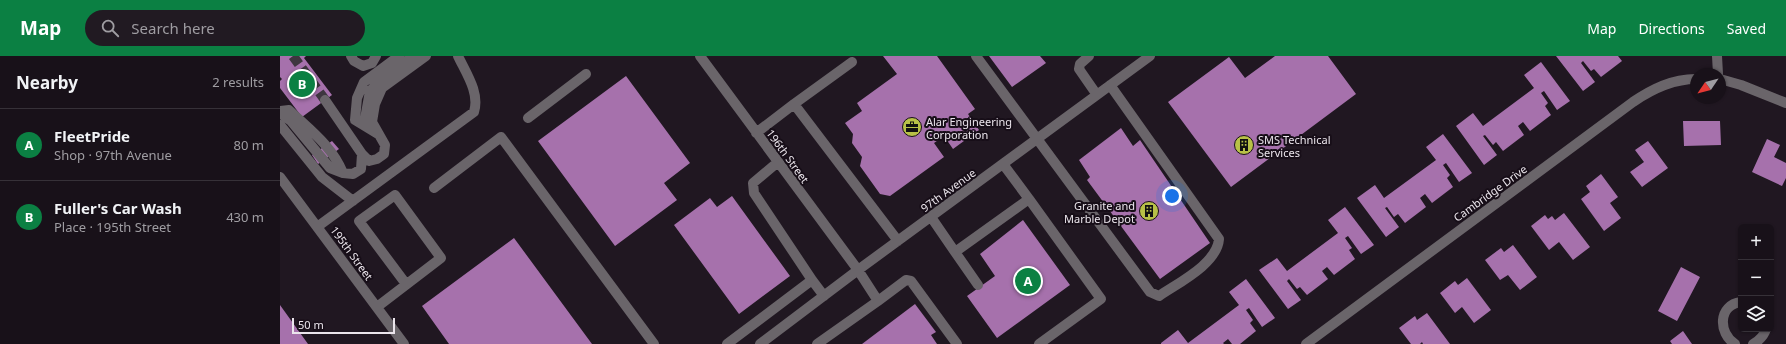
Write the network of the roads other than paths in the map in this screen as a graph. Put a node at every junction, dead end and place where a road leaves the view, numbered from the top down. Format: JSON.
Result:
{"nodes":[{"id":1,"x":351,"y":56,"type":"edge"},
{"id":2,"x":376,"y":56,"type":"edge"},
{"id":3,"x":399,"y":56,"type":"edge"},
{"id":4,"x":413,"y":56,"type":"edge"},
{"id":5,"x":426,"y":56,"type":"edge"},
{"id":6,"x":458,"y":56,"type":"edge"},
{"id":7,"x":700,"y":56,"type":"edge"},
{"id":8,"x":976,"y":56,"type":"edge"},
{"id":9,"x":1089,"y":56,"type":"edge"},
{"id":10,"x":1717,"y":56,"type":"edge"},
{"id":11,"x":1147,"y":57,"type":"edge"},
{"id":12,"x":852,"y":62,"type":"dead end"},
{"id":13,"x":1718,"y":68,"type":"edge"},
{"id":14,"x":586,"y":74,"type":"dead end"},
{"id":15,"x":1690,"y":80,"type":"edge"},
{"id":16,"x":1726,"y":81,"type":"edge"},
{"id":17,"x":1110,"y":86,"type":"junction"},
{"id":18,"x":1098,"y":95,"type":"junction"},
{"id":19,"x":325,"y":100,"type":"tunnel mouth"},
{"id":20,"x":1786,"y":103,"type":"edge"},
{"id":21,"x":794,"y":104,"type":"junction"},
{"id":22,"x":280,"y":112,"type":"edge"},
{"id":23,"x":528,"y":118,"type":"dead end"},
{"id":24,"x":280,"y":125,"type":"edge"},
{"id":25,"x":756,"y":133,"type":"junction"},
{"id":26,"x":378,"y":134,"type":"junction"},
{"id":27,"x":1037,"y":139,"type":"junction"},
{"id":28,"x":362,"y":154,"type":"junction"},
{"id":29,"x":778,"y":162,"type":"junction"},
{"id":30,"x":1003,"y":164,"type":"junction"},
{"id":31,"x":280,"y":177,"type":"edge"},
{"id":32,"x":434,"y":188,"type":"dead end"},
{"id":33,"x":1029,"y":198,"type":"junction"},
{"id":34,"x":353,"y":201,"type":"junction"},
{"id":35,"x":931,"y":217,"type":"junction"},
{"id":36,"x":317,"y":227,"type":"junction"},
{"id":37,"x":898,"y":241,"type":"junction"},
{"id":38,"x":955,"y":252,"type":"junction"},
{"id":39,"x":858,"y":270,"type":"junction"},
{"id":40,"x":812,"y":280,"type":"junction"},
{"id":41,"x":406,"y":284,"type":"junction"},
{"id":42,"x":978,"y":285,"type":"dead end"},
{"id":43,"x":824,"y":296,"type":"junction"},
{"id":44,"x":878,"y":301,"type":"junction"},
{"id":45,"x":1738,"y":303,"type":"edge"},
{"id":46,"x":377,"y":307,"type":"junction"},
{"id":47,"x":1765,"y":332,"type":"edge"},
{"id":48,"x":1758,"y":343,"type":"edge"},
{"id":49,"x":404,"y":344,"type":"edge"},
{"id":50,"x":654,"y":344,"type":"edge"},
{"id":51,"x":727,"y":344,"type":"edge"},
{"id":52,"x":760,"y":344,"type":"edge"},
{"id":53,"x":817,"y":344,"type":"edge"},
{"id":54,"x":957,"y":344,"type":"edge"},
{"id":55,"x":1039,"y":344,"type":"edge"},
{"id":56,"x":1306,"y":344,"type":"edge"},
{"id":57,"x":1735,"y":344,"type":"edge"}],
"edges":[{"from":1,"to":2,"type":"street"},
{"from":3,"to":26,"type":"street"},
{"from":4,"to":26,"type":"street"},
{"from":5,"to":26,"type":"street"},
{"from":6,"to":34,"type":"street"},
{"from":7,"to":25,"type":"street","name":"196th Street"},
{"from":8,"to":27,"type":"street"},
{"from":9,"to":18,"type":"street"},
{"from":10,"to":13,"type":"street"},
{"from":11,"to":17,"type":"street","name":"97th Avenue"},
{"from":12,"to":21,"type":"street"},
{"from":14,"to":23,"type":"street"},
{"from":15,"to":56,"type":"street","name":"Cambridge Drive"},
{"from":16,"to":20,"type":"street"},
{"from":17,"to":18,"type":"street","name":"97th Avenue"},
{"from":17,"to":27,"type":"street"},
{"from":18,"to":27,"type":"street","name":"97th Avenue"},
{"from":19,"to":28,"type":"street"},
{"from":21,"to":25,"type":"street"},
{"from":21,"to":37,"type":"street"},
{"from":22,"to":28,"type":"street"},
{"from":24,"to":34,"type":"street"},
{"from":25,"to":29,"type":"street","name":"196th Street"},
{"from":26,"to":28,"type":"street"},
{"from":27,"to":30,"type":"street","name":"97th Avenue"},
{"from":29,"to":39,"type":"street","name":"196th Street"},
{"from":29,"to":40,"type":"street"},
{"from":30,"to":33,"type":"street"},
{"from":30,"to":35,"type":"street","name":"97th Avenue"},
{"from":31,"to":36,"type":"street","name":"195th Street"},
{"from":32,"to":50,"type":"street"},
{"from":33,"to":38,"type":"street"},
{"from":33,"to":55,"type":"street"},
{"from":34,"to":36,"type":"street"},
{"from":35,"to":37,"type":"street","name":"97th Avenue"},
{"from":35,"to":38,"type":"street"},
{"from":36,"to":46,"type":"street","name":"195th Street"},
{"from":37,"to":39,"type":"street","name":"97th Avenue"},
{"from":38,"to":42,"type":"street"},
{"from":39,"to":43,"type":"street","name":"97th Avenue"},
{"from":39,"to":44,"type":"street","name":"196th Street"},
{"from":40,"to":43,"type":"street"},
{"from":40,"to":51,"type":"street"},
{"from":41,"to":41,"type":"street"},
{"from":41,"to":46,"type":"street"},
{"from":43,"to":52,"type":"street","name":"97th Avenue"},
{"from":44,"to":53,"type":"street"},
{"from":44,"to":54,"type":"street"},
{"from":45,"to":57,"type":"street"},
{"from":46,"to":49,"type":"street","name":"195th Street"},
{"from":47,"to":48,"type":"street"}]}
